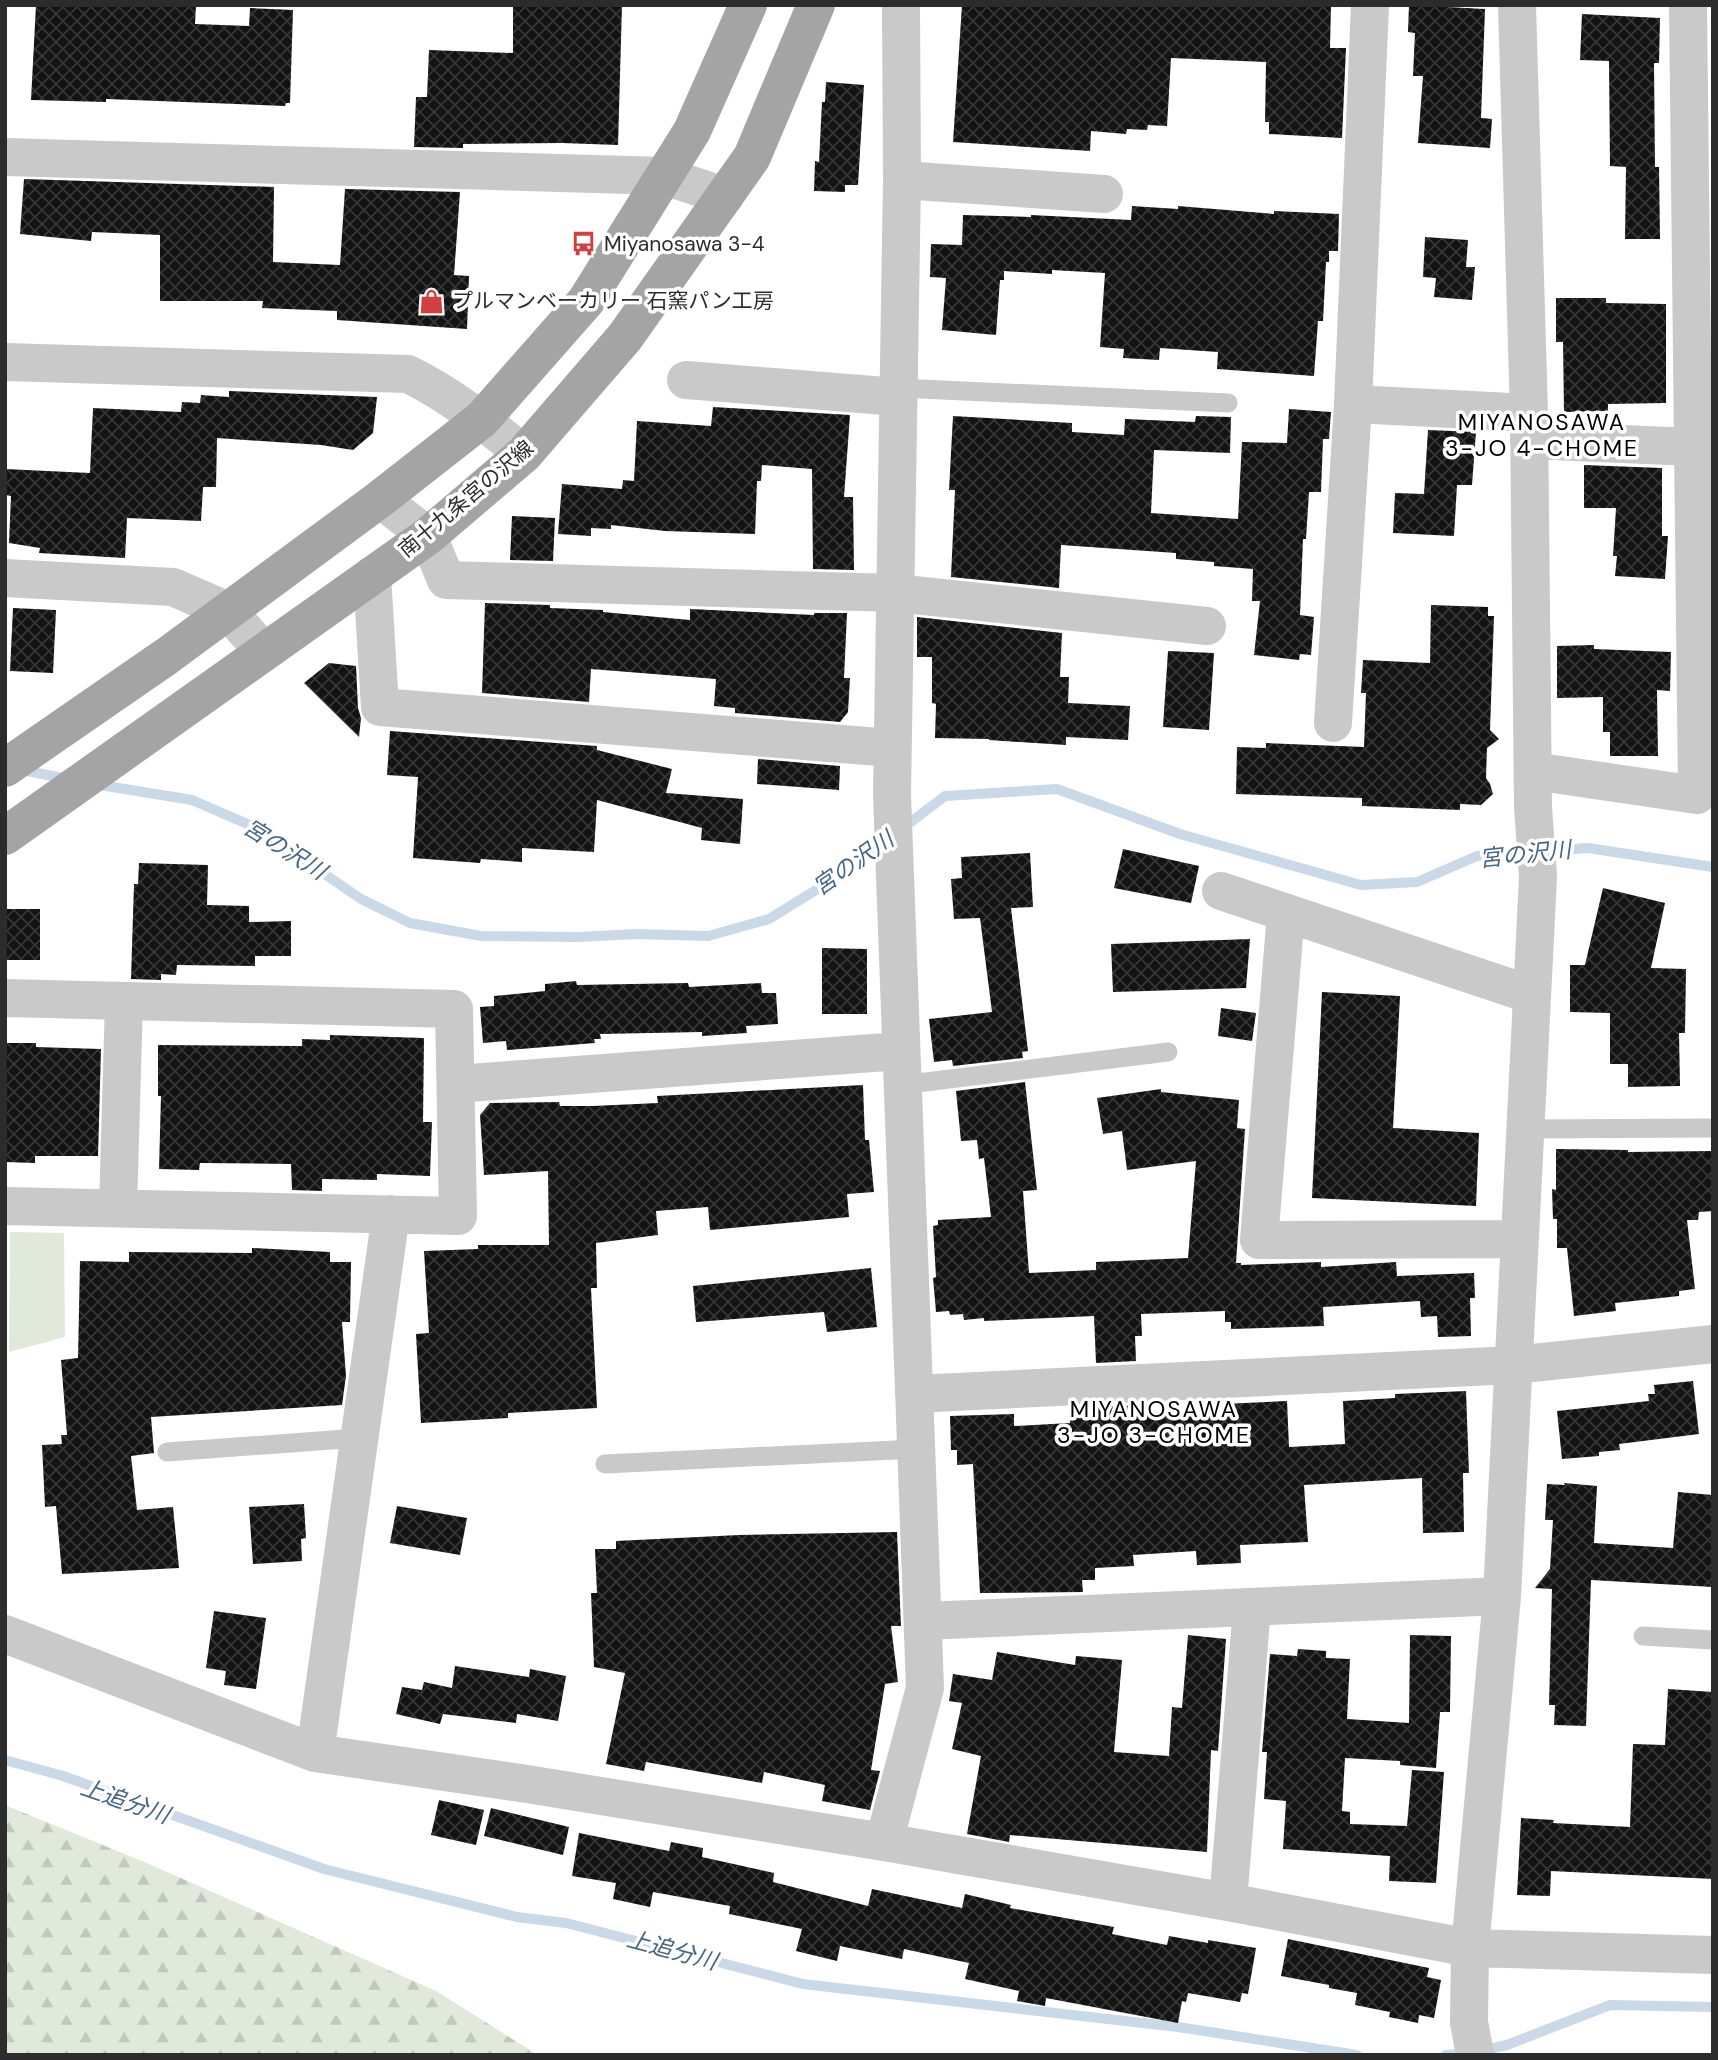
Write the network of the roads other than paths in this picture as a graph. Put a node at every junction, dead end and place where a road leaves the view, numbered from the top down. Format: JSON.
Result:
{"nodes":[{"id":1,"x":748,"y":5,"type":"edge"},
{"id":2,"x":816,"y":5,"type":"edge"},
{"id":3,"x":901,"y":5,"type":"edge"},
{"id":4,"x":1370,"y":5,"type":"edge"},
{"id":5,"x":1517,"y":5,"type":"edge"},
{"id":6,"x":1688,"y":5,"type":"edge"},
{"id":7,"x":5,"y":157,"type":"edge"},
{"id":8,"x":664,"y":176,"type":"junction"},
{"id":9,"x":902,"y":180,"type":"junction"},
{"id":10,"x":1104,"y":194,"type":"dead end"},
{"id":11,"x":725,"y":196,"type":"junction"},
{"id":12,"x":5,"y":362,"type":"edge"},
{"id":13,"x":686,"y":380,"type":"dead end"},
{"id":14,"x":898,"y":392,"type":"junction"},
{"id":15,"x":1228,"y":402,"type":"dead end"},
{"id":16,"x":1353,"y":404,"type":"junction"},
{"id":17,"x":482,"y":419,"type":"junction"},
{"id":18,"x":1529,"y":427,"type":"junction"},
{"id":19,"x":1693,"y":447,"type":"junction"},
{"id":20,"x":524,"y":454,"type":"junction"},
{"id":21,"x":380,"y":499,"type":"junction"},
{"id":22,"x":428,"y":536,"type":"junction"},
{"id":23,"x":372,"y":575,"type":"junction"},
{"id":24,"x":5,"y":578,"type":"edge"},
{"id":25,"x":895,"y":593,"type":"junction"},
{"id":26,"x":228,"y":611,"type":"junction"},
{"id":27,"x":1208,"y":626,"type":"dead end"},
{"id":28,"x":263,"y":651,"type":"junction"},
{"id":29,"x":1333,"y":723,"type":"dead end"},
{"id":30,"x":892,"y":748,"type":"junction"},
{"id":31,"x":18,"y":759,"type":"edge"},
{"id":32,"x":1533,"y":789,"type":"junction"},
{"id":33,"x":5,"y":836,"type":"edge"},
{"id":34,"x":1221,"y":891,"type":"dead end"},
{"id":35,"x":1286,"y":913,"type":"junction"},
{"id":36,"x":1531,"y":995,"type":"junction"},
{"id":37,"x":5,"y":998,"type":"edge"},
{"id":38,"x":124,"y":1001,"type":"junction"},
{"id":39,"x":1168,"y":1052,"type":"dead end"},
{"id":40,"x":901,"y":1068,"type":"junction"},
{"id":41,"x":456,"y":1084,"type":"junction"},
{"id":42,"x":1713,"y":1128,"type":"edge"},
{"id":43,"x":1525,"y":1129,"type":"junction"},
{"id":44,"x":5,"y":1206,"type":"edge"},
{"id":45,"x":118,"y":1208,"type":"junction"},
{"id":46,"x":391,"y":1214,"type":"junction"},
{"id":47,"x":1520,"y":1238,"type":"junction"},
{"id":48,"x":1713,"y":1344,"type":"edge"},
{"id":49,"x":1513,"y":1365,"type":"junction"},
{"id":50,"x":914,"y":1394,"type":"junction"},
{"id":51,"x":359,"y":1438,"type":"junction"},
{"id":52,"x":916,"y":1450,"type":"junction"},
{"id":53,"x":167,"y":1452,"type":"dead end"},
{"id":54,"x":605,"y":1464,"type":"dead end"},
{"id":55,"x":1502,"y":1596,"type":"junction"},
{"id":56,"x":1252,"y":1607,"type":"junction"},
{"id":57,"x":923,"y":1621,"type":"junction"},
{"id":58,"x":5,"y":1634,"type":"edge"},
{"id":59,"x":1643,"y":1636,"type":"dead end"},
{"id":60,"x":1713,"y":1640,"type":"edge"},
{"id":61,"x":315,"y":1753,"type":"junction"},
{"id":62,"x":884,"y":1842,"type":"junction"},
{"id":63,"x":1228,"y":1902,"type":"junction"},
{"id":64,"x":1470,"y":1948,"type":"junction"},
{"id":65,"x":1713,"y":1955,"type":"edge"},
{"id":66,"x":1472,"y":2038,"type":"edge"}],
"edges":[{"from":1,"to":8,"type":"main road"},
{"from":2,"to":11,"type":"main road","name":"南十九条宮の沢線"},
{"from":3,"to":9,"type":"street"},
{"from":4,"to":16,"type":"street"},
{"from":5,"to":18,"type":"street"},
{"from":6,"to":19,"type":"street"},
{"from":7,"to":8,"type":"street"},
{"from":8,"to":11,"type":"street"},
{"from":8,"to":17,"type":"main road"},
{"from":9,"to":10,"type":"street"},
{"from":9,"to":14,"type":"street"},
{"from":11,"to":20,"type":"main road","name":"南十九条宮の沢線"},
{"from":12,"to":17,"type":"street"},
{"from":13,"to":14,"type":"street"},
{"from":14,"to":15,"type":"lane"},
{"from":14,"to":25,"type":"street"},
{"from":16,"to":18,"type":"street"},
{"from":16,"to":29,"type":"street"},
{"from":17,"to":20,"type":"street"},
{"from":17,"to":21,"type":"main road"},
{"from":18,"to":19,"type":"street"},
{"from":18,"to":32,"type":"street"},
{"from":19,"to":32,"type":"street"},
{"from":20,"to":22,"type":"main road","name":"南十九条宮の沢線"},
{"from":21,"to":22,"type":"street"},
{"from":21,"to":26,"type":"main road"},
{"from":22,"to":23,"type":"main road","name":"南十九条宮の沢線"},
{"from":22,"to":25,"type":"street"},
{"from":23,"to":28,"type":"main road","name":"南十九条宮の沢線"},
{"from":23,"to":30,"type":"street"},
{"from":24,"to":26,"type":"street"},
{"from":25,"to":27,"type":"street"},
{"from":25,"to":30,"type":"street"},
{"from":26,"to":28,"type":"street"},
{"from":26,"to":31,"type":"main road"},
{"from":28,"to":33,"type":"main road","name":"南十九条宮の沢線"},
{"from":30,"to":40,"type":"street"},
{"from":32,"to":36,"type":"street"},
{"from":34,"to":35,"type":"street"},
{"from":35,"to":36,"type":"street"},
{"from":35,"to":47,"type":"street"},
{"from":36,"to":43,"type":"street"},
{"from":37,"to":38,"type":"street"},
{"from":38,"to":41,"type":"street"},
{"from":38,"to":45,"type":"street"},
{"from":39,"to":40,"type":"lane"},
{"from":40,"to":41,"type":"street"},
{"from":40,"to":50,"type":"street"},
{"from":41,"to":46,"type":"street"},
{"from":42,"to":43,"type":"lane"},
{"from":43,"to":47,"type":"street"},
{"from":44,"to":45,"type":"street"},
{"from":45,"to":46,"type":"street"},
{"from":46,"to":51,"type":"street"},
{"from":47,"to":49,"type":"street"},
{"from":48,"to":49,"type":"street"},
{"from":49,"to":50,"type":"street"},
{"from":49,"to":55,"type":"street"},
{"from":50,"to":52,"type":"street"},
{"from":51,"to":53,"type":"lane"},
{"from":51,"to":61,"type":"street"},
{"from":52,"to":54,"type":"lane"},
{"from":52,"to":57,"type":"street"},
{"from":55,"to":56,"type":"street"},
{"from":55,"to":64,"type":"street"},
{"from":56,"to":57,"type":"street"},
{"from":56,"to":63,"type":"street"},
{"from":57,"to":62,"type":"street"},
{"from":58,"to":61,"type":"street"},
{"from":59,"to":60,"type":"lane"},
{"from":61,"to":62,"type":"street"},
{"from":62,"to":63,"type":"street"},
{"from":63,"to":64,"type":"street"},
{"from":64,"to":65,"type":"street"},
{"from":64,"to":66,"type":"street"}]}
